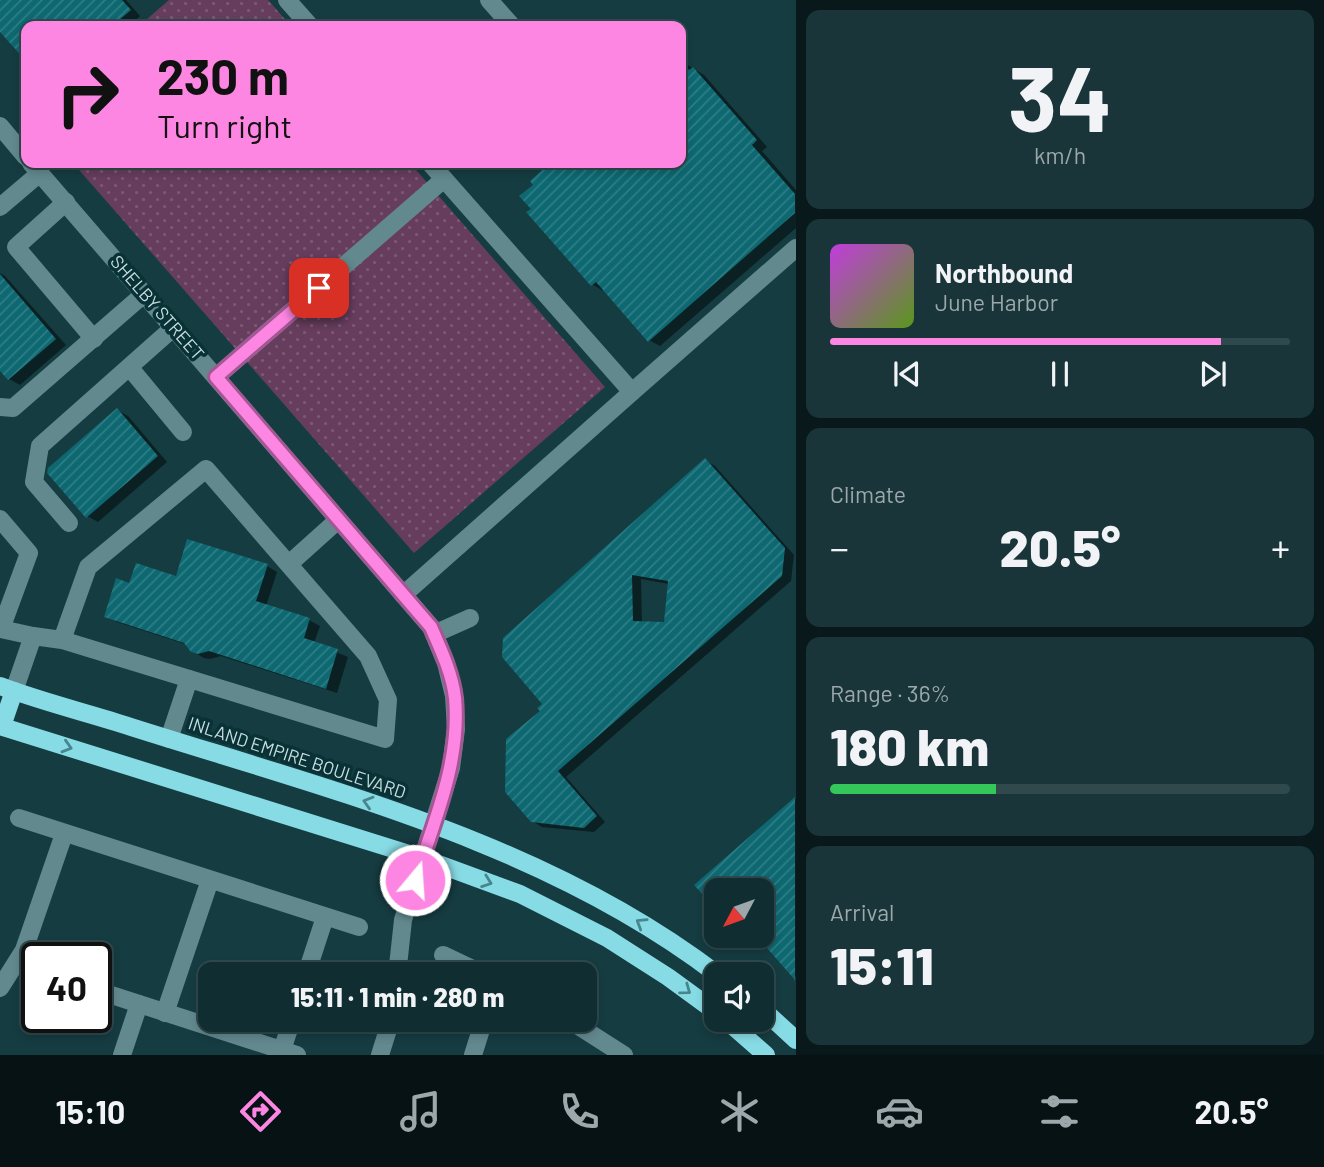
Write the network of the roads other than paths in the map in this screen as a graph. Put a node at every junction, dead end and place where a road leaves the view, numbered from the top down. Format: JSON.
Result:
{"nodes":[{"id":1,"x":287,"y":0,"type":"edge"},
{"id":2,"x":489,"y":0,"type":"edge"},
{"id":3,"x":306,"y":21,"type":"edge"},
{"id":4,"x":508,"y":21,"type":"edge"},
{"id":5,"x":0,"y":126,"type":"edge"},
{"id":6,"x":21,"y":151,"type":"edge"},
{"id":7,"x":36,"y":168,"type":"edge"},
{"id":8,"x":434,"y":168,"type":"edge"},
{"id":9,"x":444,"y":179,"type":"junction"},
{"id":10,"x":66,"y":202,"type":"junction"},
{"id":11,"x":0,"y":207,"type":"edge"},
{"id":12,"x":796,"y":248,"type":"edge"},
{"id":13,"x":144,"y":294,"type":"junction"},
{"id":14,"x":173,"y":328,"type":"junction"},
{"id":15,"x":94,"y":339,"type":"junction"},
{"id":16,"x":130,"y":368,"type":"junction"},
{"id":17,"x":216,"y":377,"type":"junction"},
{"id":18,"x":632,"y":392,"type":"junction"},
{"id":19,"x":0,"y":407,"type":"edge"},
{"id":20,"x":183,"y":432,"type":"dead end"},
{"id":21,"x":0,"y":519,"type":"edge"},
{"id":22,"x":338,"y":520,"type":"junction"},
{"id":23,"x":69,"y":523,"type":"dead end"},
{"id":24,"x":289,"y":564,"type":"junction"},
{"id":25,"x":403,"y":595,"type":"junction"},
{"id":26,"x":470,"y":618,"type":"dead end"},
{"id":27,"x":0,"y":629,"type":"edge"},
{"id":28,"x":434,"y":634,"type":"junction"},
{"id":29,"x":33,"y":636,"type":"junction"},
{"id":30,"x":62,"y":640,"type":"junction"},
{"id":31,"x":189,"y":679,"type":"junction"},
{"id":32,"x":7,"y":689,"type":"edge"},
{"id":33,"x":1,"y":728,"type":"edge"},
{"id":34,"x":169,"y":739,"type":"junction"},
{"id":35,"x":19,"y":818,"type":"dead end"},
{"id":36,"x":433,"y":824,"type":"junction"},
{"id":37,"x":64,"y":834,"type":"junction"},
{"id":38,"x":422,"y":858,"type":"junction"},
{"id":39,"x":210,"y":880,"type":"junction"},
{"id":40,"x":325,"y":917,"type":"junction"},
{"id":41,"x":359,"y":927,"type":"dead end"},
{"id":42,"x":34,"y":942,"type":"edge"},
{"id":43,"x":443,"y":956,"type":"dead end"},
{"id":44,"x":310,"y":962,"type":"edge"},
{"id":45,"x":398,"y":962,"type":"edge"},
{"id":46,"x":456,"y":962,"type":"edge"},
{"id":47,"x":704,"y":964,"type":"edge"},
{"id":48,"x":21,"y":965,"type":"edge"},
{"id":49,"x":0,"y":988,"type":"edge"},
{"id":50,"x":112,"y":995,"type":"edge"},
{"id":51,"x":704,"y":1003,"type":"edge"},
{"id":52,"x":139,"y":1004,"type":"junction"},
{"id":53,"x":165,"y":1013,"type":"junction"},
{"id":54,"x":774,"y":1020,"type":"edge"},
{"id":55,"x":291,"y":1032,"type":"edge"},
{"id":56,"x":387,"y":1032,"type":"edge"},
{"id":57,"x":480,"y":1032,"type":"edge"},
{"id":58,"x":588,"y":1032,"type":"edge"},
{"id":59,"x":740,"y":1032,"type":"edge"},
{"id":60,"x":796,"y":1040,"type":"edge"},
{"id":61,"x":248,"y":1047,"type":"edge"},
{"id":62,"x":289,"y":1053,"type":"edge"},
{"id":63,"x":122,"y":1055,"type":"edge"},
{"id":64,"x":380,"y":1055,"type":"edge"},
{"id":65,"x":473,"y":1055,"type":"edge"},
{"id":66,"x":624,"y":1055,"type":"edge"},
{"id":67,"x":766,"y":1055,"type":"edge"}],
"edges":[{"from":1,"to":3,"type":"street"},
{"from":2,"to":4,"type":"street"},
{"from":5,"to":6,"type":"street"},
{"from":7,"to":10,"type":"street","name":"SHELBY STREET"},
{"from":7,"to":11,"type":"street"},
{"from":8,"to":9,"type":"street"},
{"from":9,"to":17,"type":"street"},
{"from":9,"to":18,"type":"street"},
{"from":10,"to":13,"type":"street","name":"SHELBY STREET"},
{"from":10,"to":15,"type":"street"},
{"from":12,"to":18,"type":"street"},
{"from":13,"to":14,"type":"street","name":"SHELBY STREET"},
{"from":13,"to":15,"type":"street"},
{"from":14,"to":16,"type":"street"},
{"from":14,"to":17,"type":"street","name":"SHELBY STREET"},
{"from":15,"to":19,"type":"street"},
{"from":16,"to":20,"type":"street"},
{"from":16,"to":23,"type":"street"},
{"from":17,"to":22,"type":"street","name":"SHELBY STREET"},
{"from":18,"to":25,"type":"street"},
{"from":21,"to":27,"type":"street"},
{"from":22,"to":24,"type":"street"},
{"from":22,"to":25,"type":"street","name":"SHELBY STREET"},
{"from":24,"to":30,"type":"street"},
{"from":24,"to":31,"type":"street"},
{"from":25,"to":28,"type":"street","name":"SHELBY STREET"},
{"from":26,"to":28,"type":"street"},
{"from":27,"to":29,"type":"street"},
{"from":28,"to":36,"type":"street","name":"SHELBY STREET"},
{"from":29,"to":30,"type":"street"},
{"from":29,"to":32,"type":"street"},
{"from":30,"to":31,"type":"street"},
{"from":31,"to":34,"type":"street"},
{"from":32,"to":33,"type":"main road"},
{"from":32,"to":34,"type":"main road","name":"INLAND EMPIRE BOULEVARD"},
{"from":33,"to":38,"type":"main road","one_way":true},
{"from":36,"to":34,"type":"main road","name":"INLAND EMPIRE BOULEVARD","one_way":true},
{"from":35,"to":37,"type":"street"},
{"from":36,"to":38,"type":"street","name":"SHELBY STREET"},
{"from":47,"to":36,"type":"main road","name":"INLAND EMPIRE BOULEVARD","one_way":true},
{"from":37,"to":39,"type":"street"},
{"from":37,"to":42,"type":"street"},
{"from":38,"to":45,"type":"street","name":"SHELBY STREET"},
{"from":38,"to":51,"type":"main road","one_way":true},
{"from":39,"to":40,"type":"street"},
{"from":39,"to":53,"type":"street"},
{"from":40,"to":41,"type":"street"},
{"from":40,"to":44,"type":"street"},
{"from":43,"to":46,"type":"street"},
{"from":48,"to":49,"type":"street"},
{"from":50,"to":52,"type":"street"},
{"from":52,"to":53,"type":"street"},
{"from":52,"to":63,"type":"street"},
{"from":53,"to":61,"type":"street"},
{"from":54,"to":60,"type":"main road"},
{"from":55,"to":62,"type":"street"},
{"from":56,"to":64,"type":"street"},
{"from":57,"to":65,"type":"street"},
{"from":58,"to":66,"type":"street"},
{"from":59,"to":67,"type":"main road"},
{"from":61,"to":62,"type":"street"}]}
